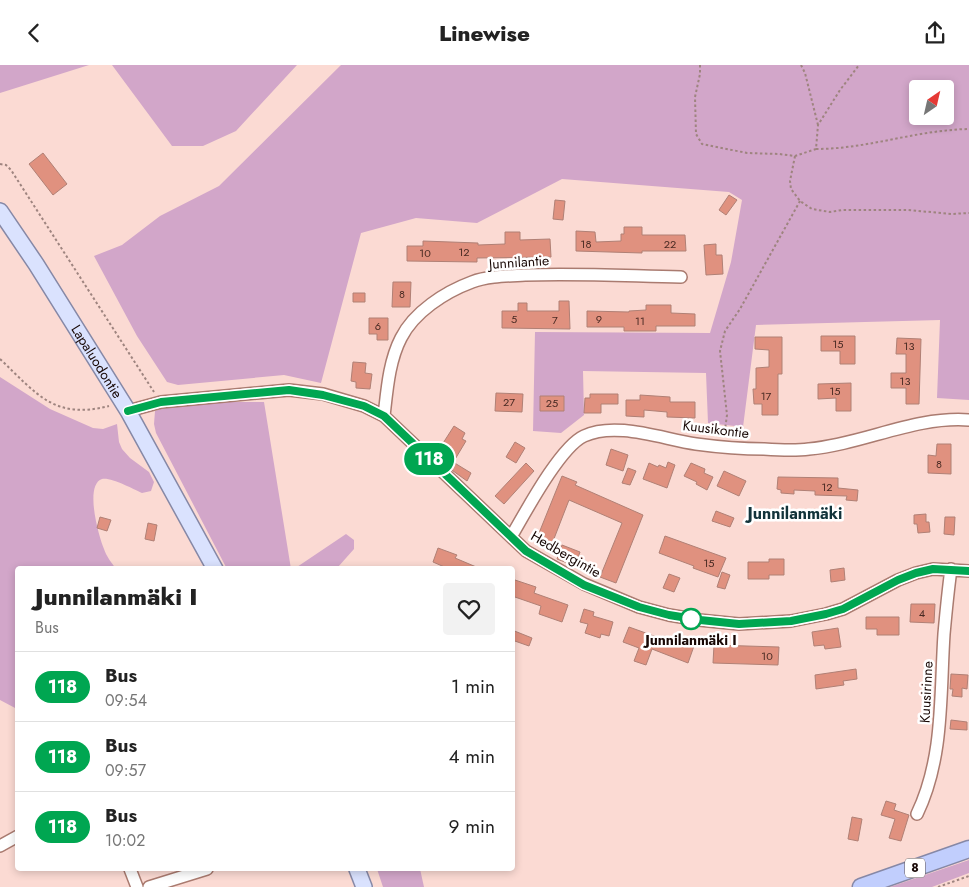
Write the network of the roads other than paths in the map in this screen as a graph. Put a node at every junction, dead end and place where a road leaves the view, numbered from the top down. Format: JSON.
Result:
{"nodes":[{"id":1,"x":0,"y":211,"type":"edge"},
{"id":2,"x":681,"y":277,"type":"dead end"},
{"id":3,"x":125,"y":407,"type":"junction"},
{"id":4,"x":384,"y":416,"type":"junction"},
{"id":5,"x":969,"y":420,"type":"edge"},
{"id":6,"x":511,"y":537,"type":"junction"},
{"id":7,"x":213,"y":566,"type":"edge"},
{"id":8,"x":950,"y":569,"type":"junction"},
{"id":9,"x":969,"y":571,"type":"edge"},
{"id":10,"x":917,"y":814,"type":"dead end"},
{"id":11,"x":15,"y":838,"type":"edge"},
{"id":12,"x":0,"y":846,"type":"edge"},
{"id":13,"x":969,"y":849,"type":"edge"},
{"id":14,"x":131,"y":871,"type":"edge"},
{"id":15,"x":201,"y":871,"type":"edge"},
{"id":16,"x":358,"y":871,"type":"edge"},
{"id":17,"x":137,"y":887,"type":"edge"},
{"id":18,"x":149,"y":887,"type":"edge"},
{"id":19,"x":364,"y":887,"type":"edge"},
{"id":20,"x":861,"y":887,"type":"edge"}],
"edges":[{"from":1,"to":3,"type":"main road","name":"Lapaluodontie"},
{"from":2,"to":4,"type":"street","name":"Junnilantie"},
{"from":3,"to":4,"type":"street","name":"Hedbergintie"},
{"from":3,"to":7,"type":"main road","name":"Lapaluodontie"},
{"from":4,"to":6,"type":"street","name":"Hedbergintie"},
{"from":5,"to":6,"type":"street","name":"Kuusikontie"},
{"from":6,"to":8,"type":"street","name":"Hedbergintie"},
{"from":8,"to":9,"type":"street","name":"Hedbergintie"},
{"from":8,"to":10,"type":"street","name":"Kuusirinne"},
{"from":11,"to":12,"type":"street"},
{"from":13,"to":20,"type":"highway","number":"8"},
{"from":14,"to":17,"type":"street"},
{"from":15,"to":18,"type":"street"},
{"from":16,"to":19,"type":"main road"}]}
